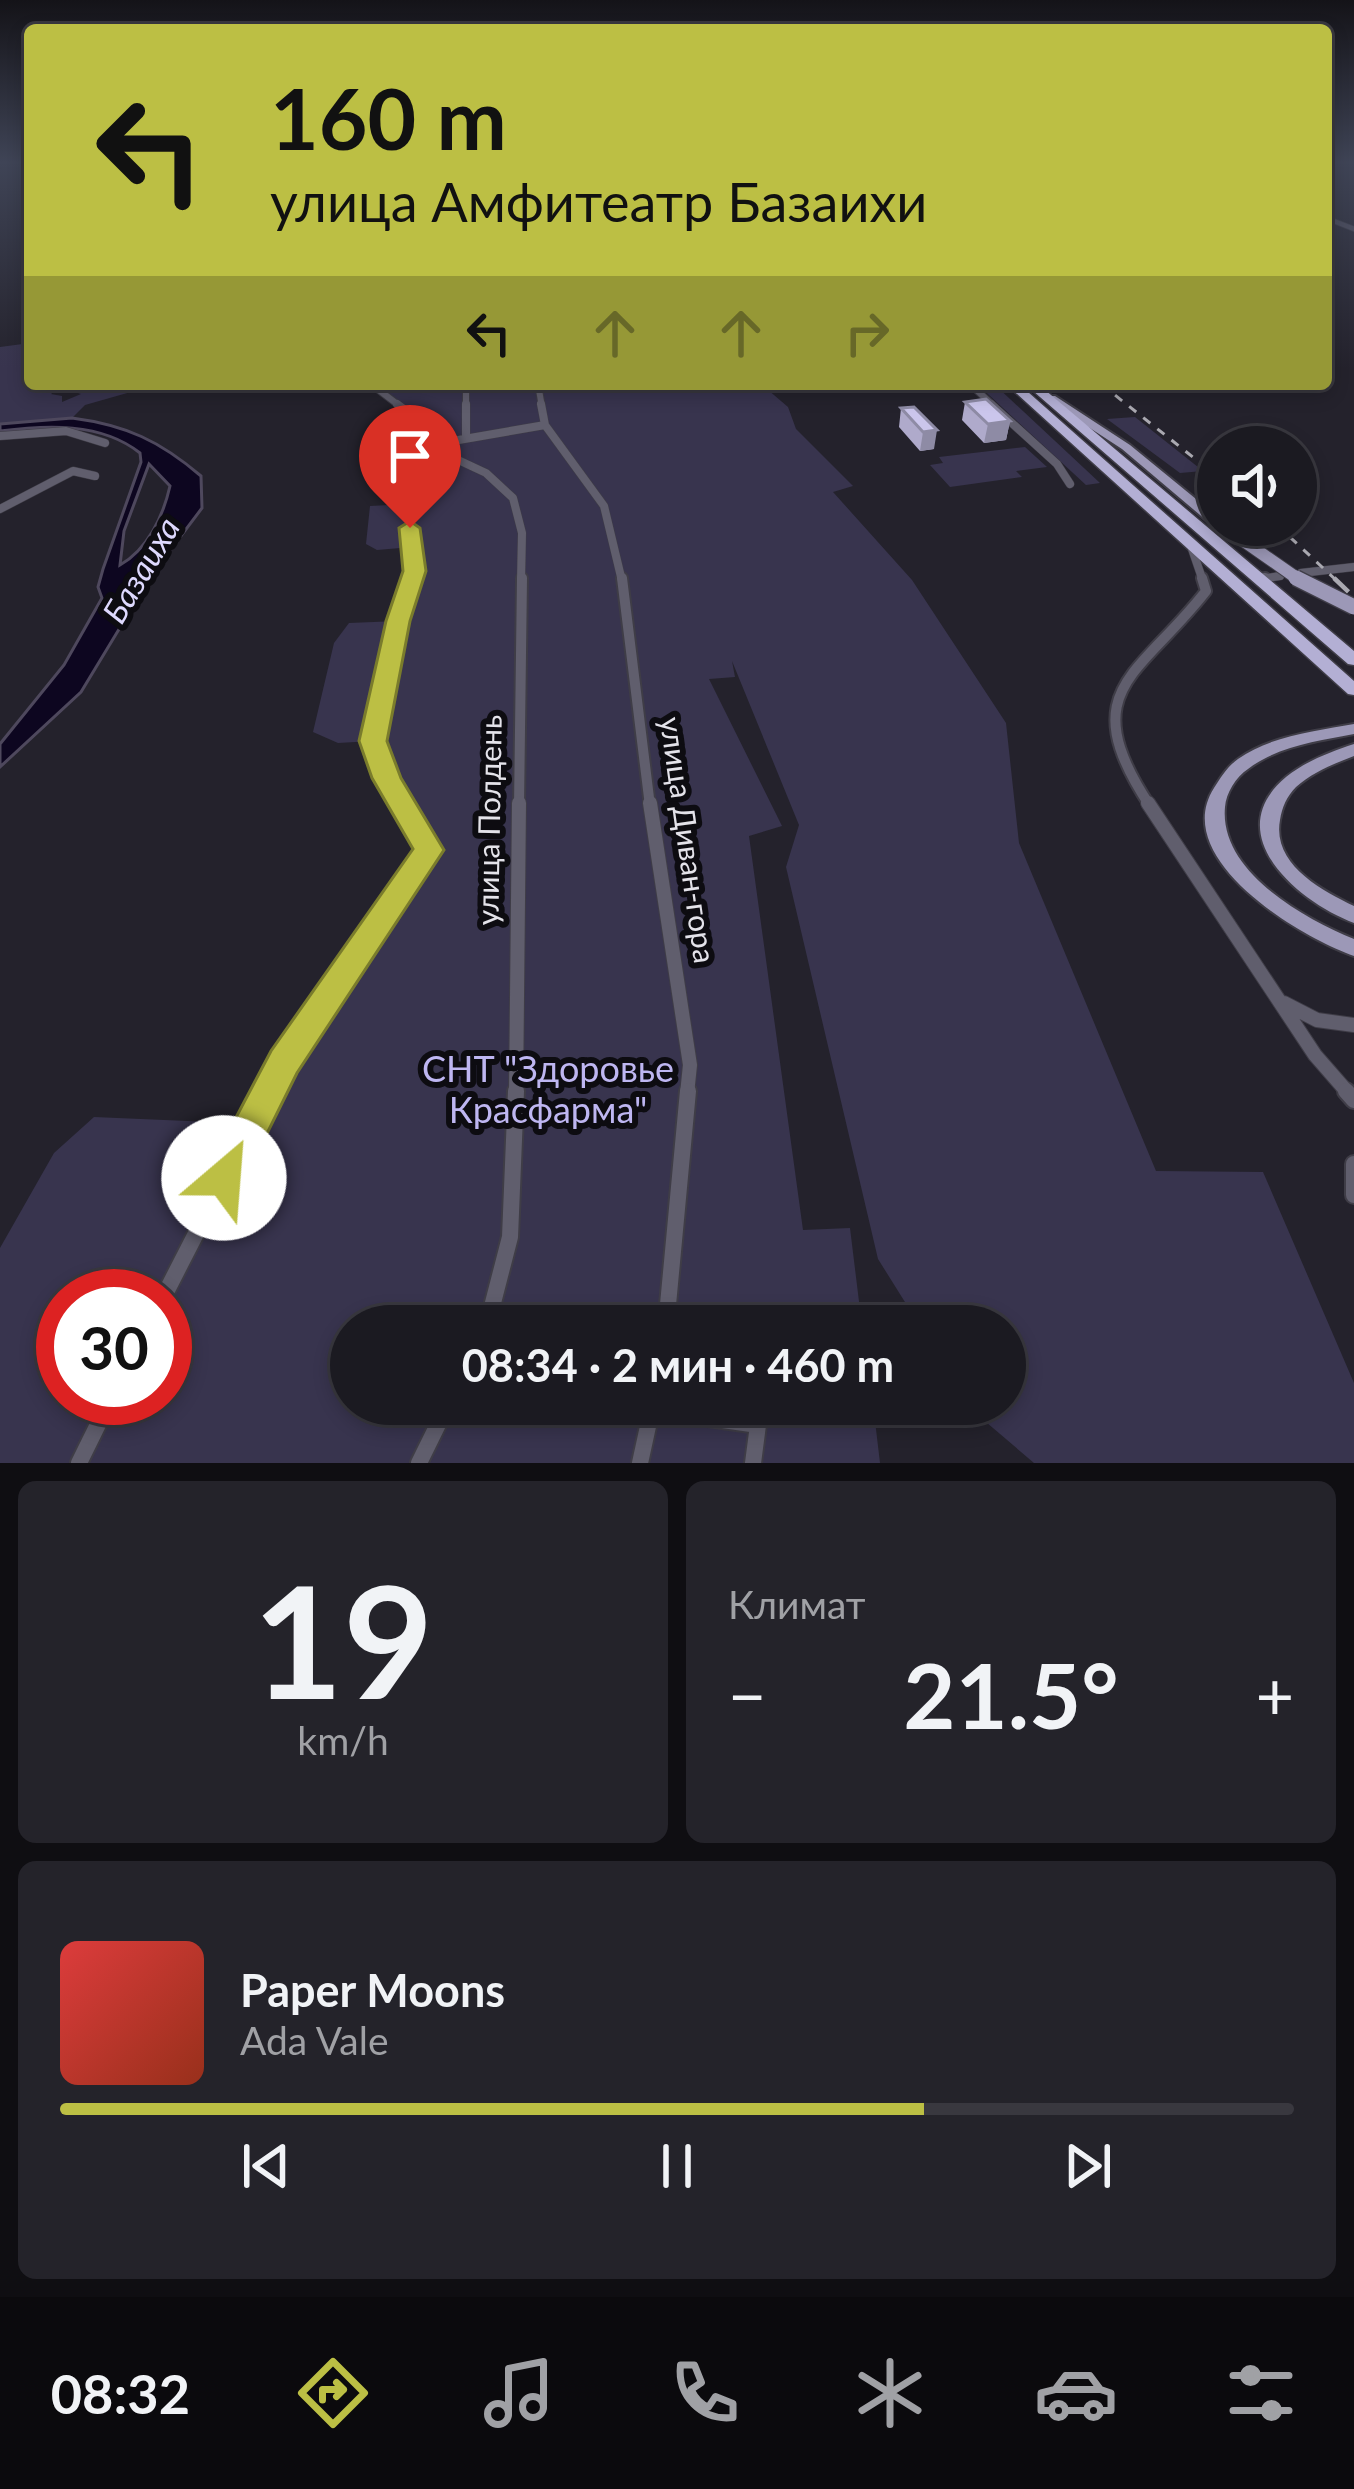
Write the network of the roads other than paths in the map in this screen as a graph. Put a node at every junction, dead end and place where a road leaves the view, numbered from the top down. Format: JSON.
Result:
{"nodes":[{"id":1,"x":379,"y":390,"type":"edge"},
{"id":2,"x":466,"y":390,"type":"edge"},
{"id":3,"x":539,"y":390,"type":"edge"},
{"id":4,"x":977,"y":390,"type":"edge"},
{"id":5,"x":1019,"y":390,"type":"edge"},
{"id":6,"x":1038,"y":390,"type":"edge"},
{"id":7,"x":1039,"y":390,"type":"edge"},
{"id":8,"x":545,"y":425,"type":"junction"},
{"id":9,"x":0,"y":436,"type":"edge"},
{"id":10,"x":466,"y":436,"type":"junction"},
{"id":11,"x":447,"y":442,"type":"junction"},
{"id":12,"x":105,"y":443,"type":"dead end"},
{"id":13,"x":456,"y":459,"type":"junction"},
{"id":14,"x":95,"y":476,"type":"dead end"},
{"id":15,"x":1070,"y":484,"type":"dead end"},
{"id":16,"x":1197,"y":506,"type":"edge"},
{"id":17,"x":0,"y":509,"type":"edge"},
{"id":18,"x":1192,"y":546,"type":"junction"},
{"id":19,"x":1250,"y":546,"type":"edge"},
{"id":20,"x":1354,"y":567,"type":"edge"},
{"id":21,"x":1300,"y":573,"type":"dead end"},
{"id":22,"x":1280,"y":576,"type":"dead end"},
{"id":23,"x":1260,"y":579,"type":"junction"},
{"id":24,"x":1354,"y":607,"type":"edge"},
{"id":25,"x":1354,"y":660,"type":"edge"},
{"id":26,"x":1354,"y":693,"type":"edge"},
{"id":27,"x":1354,"y":729,"type":"edge"},
{"id":28,"x":1354,"y":750,"type":"edge"},
{"id":29,"x":1354,"y":915,"type":"edge"},
{"id":30,"x":1354,"y":948,"type":"edge"},
{"id":31,"x":1281,"y":1001,"type":"junction"},
{"id":32,"x":1354,"y":1025,"type":"edge"},
{"id":33,"x":1354,"y":1100,"type":"edge"},
{"id":34,"x":1354,"y":1164,"type":"edge"},
{"id":35,"x":1354,"y":1195,"type":"edge"},
{"id":36,"x":178,"y":1269,"type":"edge"},
{"id":37,"x":492,"y":1305,"type":"edge"},
{"id":38,"x":668,"y":1305,"type":"edge"},
{"id":39,"x":98,"y":1425,"type":"edge"},
{"id":40,"x":437,"y":1425,"type":"edge"},
{"id":41,"x":648,"y":1425,"type":"edge"},
{"id":42,"x":758,"y":1425,"type":"edge"},
{"id":43,"x":80,"y":1463,"type":"edge"},
{"id":44,"x":418,"y":1463,"type":"edge"},
{"id":45,"x":640,"y":1463,"type":"edge"},
{"id":46,"x":753,"y":1463,"type":"edge"}],
"edges":[{"from":1,"to":11,"type":"street","name":"улица Полдень"},
{"from":2,"to":10,"type":"street"},
{"from":3,"to":8,"type":"street","name":"улица Диван-гора"},
{"from":4,"to":15,"type":"street"},
{"from":5,"to":18,"type":"highway"},
{"from":6,"to":23,"type":"highway"},
{"from":7,"to":16,"type":"main road"},
{"from":8,"to":10,"type":"street"},
{"from":8,"to":38,"type":"street","name":"улица Диван-гора"},
{"from":9,"to":12,"type":"street"},
{"from":10,"to":11,"type":"street"},
{"from":11,"to":13,"type":"street","name":"улица Полдень"},
{"from":13,"to":36,"type":"street"},
{"from":13,"to":37,"type":"street","name":"улица Полдень"},
{"from":14,"to":17,"type":"street"},
{"from":18,"to":26,"type":"highway"},
{"from":18,"to":31,"type":"street"},
{"from":19,"to":24,"type":"main road","bridge":true},
{"from":20,"to":21,"type":"street"},
{"from":22,"to":23,"type":"street"},
{"from":23,"to":25,"type":"highway"},
{"from":27,"to":30,"type":"main road"},
{"from":28,"to":29,"type":"main road"},
{"from":31,"to":32,"type":"street"},
{"from":31,"to":33,"type":"street"},
{"from":34,"to":35,"type":"street"},
{"from":39,"to":43,"type":"street"},
{"from":40,"to":44,"type":"street"},
{"from":41,"to":45,"type":"street"},
{"from":42,"to":46,"type":"street"}]}
